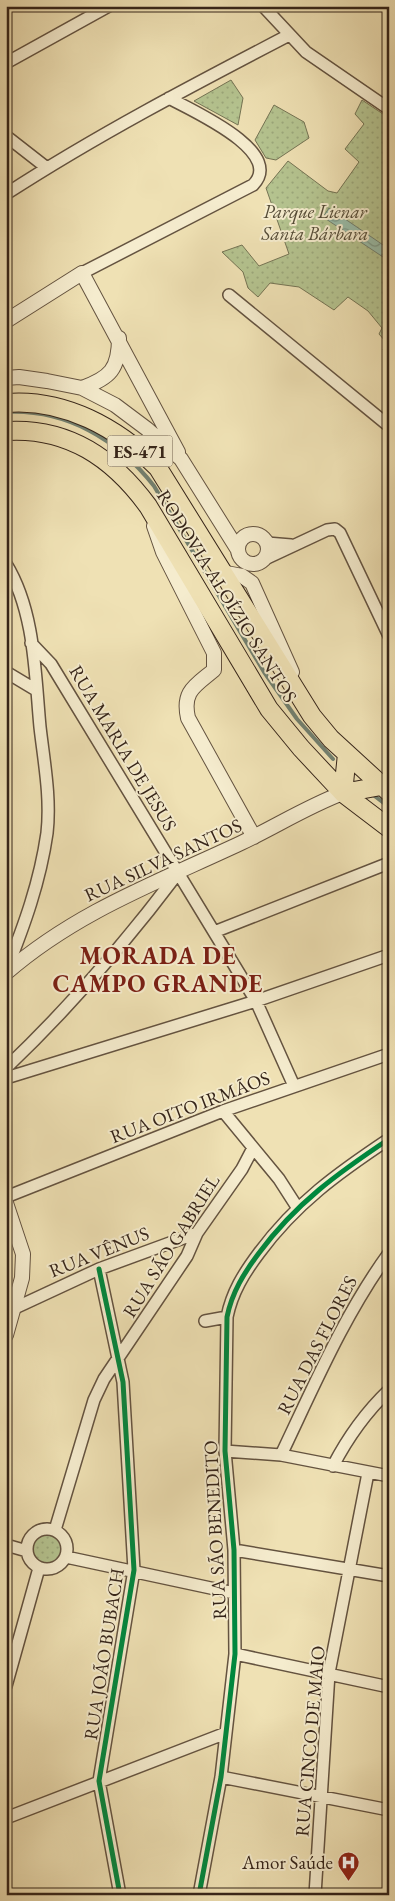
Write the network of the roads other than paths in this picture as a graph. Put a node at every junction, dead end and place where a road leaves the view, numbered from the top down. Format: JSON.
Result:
{"nodes":[{"id":1,"x":109,"y":6,"type":"edge"},
{"id":2,"x":263,"y":6,"type":"edge"},
{"id":3,"x":289,"y":35,"type":"junction"},
{"id":4,"x":6,"y":63,"type":"edge"},
{"id":5,"x":169,"y":98,"type":"junction"},
{"id":6,"x":389,"y":109,"type":"edge"},
{"id":7,"x":6,"y":136,"type":"edge"},
{"id":8,"x":47,"y":168,"type":"junction"},
{"id":9,"x":6,"y":194,"type":"edge"},
{"id":10,"x":82,"y":273,"type":"junction"},
{"id":11,"x":229,"y":296,"type":"dead end"},
{"id":12,"x":6,"y":321,"type":"edge"},
{"id":13,"x":118,"y":338,"type":"junction"},
{"id":14,"x":6,"y":378,"type":"edge"},
{"id":15,"x":82,"y":388,"type":"junction"},
{"id":16,"x":6,"y":403,"type":"edge"},
{"id":17,"x":389,"y":426,"type":"edge"},
{"id":18,"x":6,"y":431,"type":"edge"},
{"id":19,"x":181,"y":460,"type":"junction"},
{"id":20,"x":148,"y":506,"type":"junction"},
{"id":21,"x":226,"y":529,"type":"junction"},
{"id":22,"x":249,"y":535,"type":"junction"},
{"id":23,"x":267,"y":543,"type":"junction"},
{"id":24,"x":293,"y":545,"type":"junction"},
{"id":25,"x":239,"y":553,"type":"junction"},
{"id":26,"x":263,"y":560,"type":"junction"},
{"id":27,"x":8,"y":570,"type":"edge"},
{"id":28,"x":209,"y":581,"type":"junction"},
{"id":29,"x":252,"y":583,"type":"junction"},
{"id":30,"x":193,"y":609,"type":"junction"},
{"id":31,"x":389,"y":636,"type":"edge"},
{"id":32,"x":31,"y":643,"type":"junction"},
{"id":33,"x":6,"y":672,"type":"edge"},
{"id":34,"x":36,"y":690,"type":"junction"},
{"id":35,"x":312,"y":716,"type":"junction"},
{"id":36,"x":347,"y":754,"type":"junction"},
{"id":37,"x":386,"y":788,"type":"edge"},
{"id":38,"x":344,"y":793,"type":"junction"},
{"id":39,"x":389,"y":828,"type":"edge"},
{"id":40,"x":254,"y":837,"type":"junction"},
{"id":41,"x":389,"y":863,"type":"edge"},
{"id":42,"x":178,"y":873,"type":"junction"},
{"id":43,"x":214,"y":932,"type":"junction"},
{"id":44,"x":389,"y":955,"type":"edge"},
{"id":45,"x":6,"y":972,"type":"edge"},
{"id":46,"x":256,"y":1001,"type":"junction"},
{"id":47,"x":389,"y":1054,"type":"edge"},
{"id":48,"x":6,"y":1068,"type":"edge"},
{"id":49,"x":6,"y":1078,"type":"edge"},
{"id":50,"x":294,"y":1086,"type":"junction"},
{"id":51,"x":223,"y":1111,"type":"junction"},
{"id":52,"x":389,"y":1139,"type":"edge"},
{"id":53,"x":253,"y":1148,"type":"junction"},
{"id":54,"x":6,"y":1197,"type":"edge"},
{"id":55,"x":6,"y":1203,"type":"edge"},
{"id":56,"x":297,"y":1206,"type":"junction"},
{"id":57,"x":197,"y":1232,"type":"junction"},
{"id":58,"x":389,"y":1253,"type":"edge"},
{"id":59,"x":99,"y":1269,"type":"junction"},
{"id":60,"x":15,"y":1308,"type":"junction"},
{"id":61,"x":227,"y":1317,"type":"junction"},
{"id":62,"x":205,"y":1320,"type":"dead end"},
{"id":63,"x":6,"y":1335,"type":"edge"},
{"id":64,"x":118,"y":1357,"type":"junction"},
{"id":65,"x":389,"y":1390,"type":"edge"},
{"id":66,"x":225,"y":1451,"type":"junction"},
{"id":67,"x":281,"y":1455,"type":"junction"},
{"id":68,"x":334,"y":1466,"type":"junction"},
{"id":69,"x":368,"y":1474,"type":"junction"},
{"id":70,"x":389,"y":1476,"type":"edge"},
{"id":71,"x":55,"y":1530,"type":"junction"},
{"id":72,"x":6,"y":1545,"type":"edge"},
{"id":73,"x":234,"y":1550,"type":"junction"},
{"id":74,"x":26,"y":1551,"type":"junction"},
{"id":75,"x":66,"y":1557,"type":"junction"},
{"id":76,"x":39,"y":1568,"type":"junction"},
{"id":77,"x":351,"y":1568,"type":"junction"},
{"id":78,"x":134,"y":1570,"type":"junction"},
{"id":79,"x":389,"y":1576,"type":"edge"},
{"id":80,"x":234,"y":1593,"type":"junction"},
{"id":81,"x":235,"y":1654,"type":"junction"},
{"id":82,"x":329,"y":1673,"type":"junction"},
{"id":83,"x":6,"y":1686,"type":"edge"},
{"id":84,"x":389,"y":1687,"type":"edge"},
{"id":85,"x":226,"y":1732,"type":"junction"},
{"id":86,"x":221,"y":1777,"type":"junction"},
{"id":87,"x":99,"y":1781,"type":"junction"},
{"id":88,"x":322,"y":1795,"type":"junction"},
{"id":89,"x":389,"y":1810,"type":"edge"},
{"id":90,"x":6,"y":1818,"type":"edge"},
{"id":91,"x":120,"y":1895,"type":"edge"},
{"id":92,"x":199,"y":1895,"type":"edge"},
{"id":93,"x":316,"y":1895,"type":"edge"}],
"edges":[{"from":1,"to":4,"type":"street"},
{"from":2,"to":3,"type":"street"},
{"from":3,"to":5,"type":"street"},
{"from":3,"to":6,"type":"street"},
{"from":5,"to":8,"type":"street"},
{"from":5,"to":10,"type":"street"},
{"from":7,"to":8,"type":"street"},
{"from":8,"to":9,"type":"street"},
{"from":10,"to":12,"type":"street"},
{"from":10,"to":13,"type":"street"},
{"from":11,"to":17,"type":"street"},
{"from":13,"to":15,"type":"street"},
{"from":13,"to":19,"type":"street"},
{"from":14,"to":15,"type":"street"},
{"from":15,"to":19,"type":"street"},
{"from":16,"to":28,"type":"main road","name":"RODOVIA ALOÍZIO SANTOS","number":"ES-471"},
{"from":18,"to":20,"type":"main road","name":"RODOVIA ALOÍZIO SANTOS","number":"ES-471"},
{"from":19,"to":21,"type":"street"},
{"from":20,"to":28,"type":"main road","name":"RODOVIA ALOÍZIO SANTOS","number":"ES-471"},
{"from":20,"to":30,"type":"street"},
{"from":21,"to":22,"type":"street"},
{"from":21,"to":25,"type":"street"},
{"from":22,"to":23,"type":"street"},
{"from":22,"to":25,"type":"street"},
{"from":23,"to":24,"type":"street"},
{"from":23,"to":26,"type":"street"},
{"from":24,"to":26,"type":"street"},
{"from":24,"to":31,"type":"street"},
{"from":25,"to":26,"type":"street"},
{"from":25,"to":28,"type":"street"},
{"from":26,"to":29,"type":"street"},
{"from":27,"to":32,"type":"street"},
{"from":28,"to":29,"type":"street"},
{"from":28,"to":30,"type":"street"},
{"from":28,"to":35,"type":"main road","name":"RODOVIA ALOÍZIO SANTOS","number":"ES-471"},
{"from":28,"to":38,"type":"main road","name":"RODOVIA ALOÍZIO SANTOS","number":"ES-471"},
{"from":29,"to":35,"type":"street"},
{"from":30,"to":40,"type":"street"},
{"from":32,"to":34,"type":"street"},
{"from":32,"to":42,"type":"street","name":"RUA MARIA DE JESUS"},
{"from":33,"to":34,"type":"street"},
{"from":34,"to":45,"type":"street"},
{"from":35,"to":36,"type":"main road","name":"RODOVIA ALOÍZIO SANTOS","number":"ES-471"},
{"from":36,"to":37,"type":"main road","name":"RODOVIA ALOÍZIO SANTOS","number":"ES-471"},
{"from":36,"to":38,"type":"main road"},
{"from":37,"to":38,"type":"main road"},
{"from":38,"to":39,"type":"main road","name":"RODOVIA ALOÍZIO SANTOS","number":"ES-471"},
{"from":38,"to":40,"type":"street","name":"RUA SILVA SANTOS"},
{"from":40,"to":42,"type":"street","name":"RUA SILVA SANTOS"},
{"from":41,"to":43,"type":"street"},
{"from":42,"to":43,"type":"street","name":"RUA MARIA DE JESUS"},
{"from":42,"to":45,"type":"street","name":"RUA SILVA SANTOS"},
{"from":42,"to":48,"type":"street"},
{"from":43,"to":46,"type":"street","name":"RUA MARIA DE JESUS"},
{"from":44,"to":46,"type":"street"},
{"from":46,"to":49,"type":"street"},
{"from":46,"to":50,"type":"street","name":"RUA MARIA DE JESUS"},
{"from":47,"to":50,"type":"street","name":"RUA OITO IRMÃOS"},
{"from":50,"to":51,"type":"street","name":"RUA OITO IRMÃOS"},
{"from":51,"to":53,"type":"street"},
{"from":51,"to":54,"type":"street","name":"RUA OITO IRMÃOS"},
{"from":52,"to":56,"type":"street","name":"RUA SÃO BENEDITO"},
{"from":53,"to":56,"type":"street"},
{"from":53,"to":57,"type":"street","name":"RUA SÃO GABRIEL"},
{"from":55,"to":60,"type":"street"},
{"from":56,"to":61,"type":"street","name":"RUA SÃO BENEDITO"},
{"from":57,"to":59,"type":"street","name":"RUA VÊNUS"},
{"from":57,"to":64,"type":"street","name":"RUA SÃO GABRIEL"},
{"from":58,"to":67,"type":"street","name":"RUA DAS FLORES"},
{"from":59,"to":60,"type":"street","name":"RUA VÊNUS"},
{"from":59,"to":64,"type":"street","name":"RUA JOÃO BUBACH"},
{"from":60,"to":63,"type":"street"},
{"from":61,"to":62,"type":"street"},
{"from":61,"to":66,"type":"street","name":"RUA SÃO BENEDITO"},
{"from":64,"to":71,"type":"street","name":"RUA SÃO GABRIEL"},
{"from":64,"to":78,"type":"street","name":"RUA JOÃO BUBACH"},
{"from":65,"to":68,"type":"street"},
{"from":66,"to":67,"type":"street"},
{"from":66,"to":73,"type":"street","name":"RUA SÃO BENEDITO"},
{"from":67,"to":68,"type":"street"},
{"from":68,"to":69,"type":"street"},
{"from":69,"to":70,"type":"street"},
{"from":69,"to":77,"type":"street","name":"RUA CINCO DE MAIO"},
{"from":71,"to":74,"type":"street"},
{"from":71,"to":75,"type":"street"},
{"from":72,"to":74,"type":"street"},
{"from":73,"to":77,"type":"street"},
{"from":73,"to":80,"type":"street","name":"RUA SÃO BENEDITO"},
{"from":74,"to":76,"type":"street"},
{"from":75,"to":76,"type":"street"},
{"from":75,"to":78,"type":"street"},
{"from":76,"to":83,"type":"street"},
{"from":77,"to":79,"type":"street"},
{"from":77,"to":82,"type":"street","name":"RUA CINCO DE MAIO"},
{"from":78,"to":80,"type":"street"},
{"from":78,"to":87,"type":"street","name":"RUA JOÃO BUBACH"},
{"from":80,"to":81,"type":"street","name":"RUA SÃO BENEDITO"},
{"from":81,"to":82,"type":"street"},
{"from":81,"to":85,"type":"street","name":"RUA SÃO BENEDITO"},
{"from":82,"to":84,"type":"street"},
{"from":82,"to":88,"type":"street","name":"RUA CINCO DE MAIO"},
{"from":85,"to":86,"type":"street","name":"RUA SÃO BENEDITO"},
{"from":85,"to":87,"type":"street"},
{"from":86,"to":88,"type":"street"},
{"from":86,"to":92,"type":"street","name":"RUA SÃO BENEDITO"},
{"from":87,"to":90,"type":"street"},
{"from":87,"to":91,"type":"street","name":"RUA JOÃO BUBACH"},
{"from":88,"to":89,"type":"street"},
{"from":88,"to":93,"type":"street","name":"RUA CINCO DE MAIO"}]}
